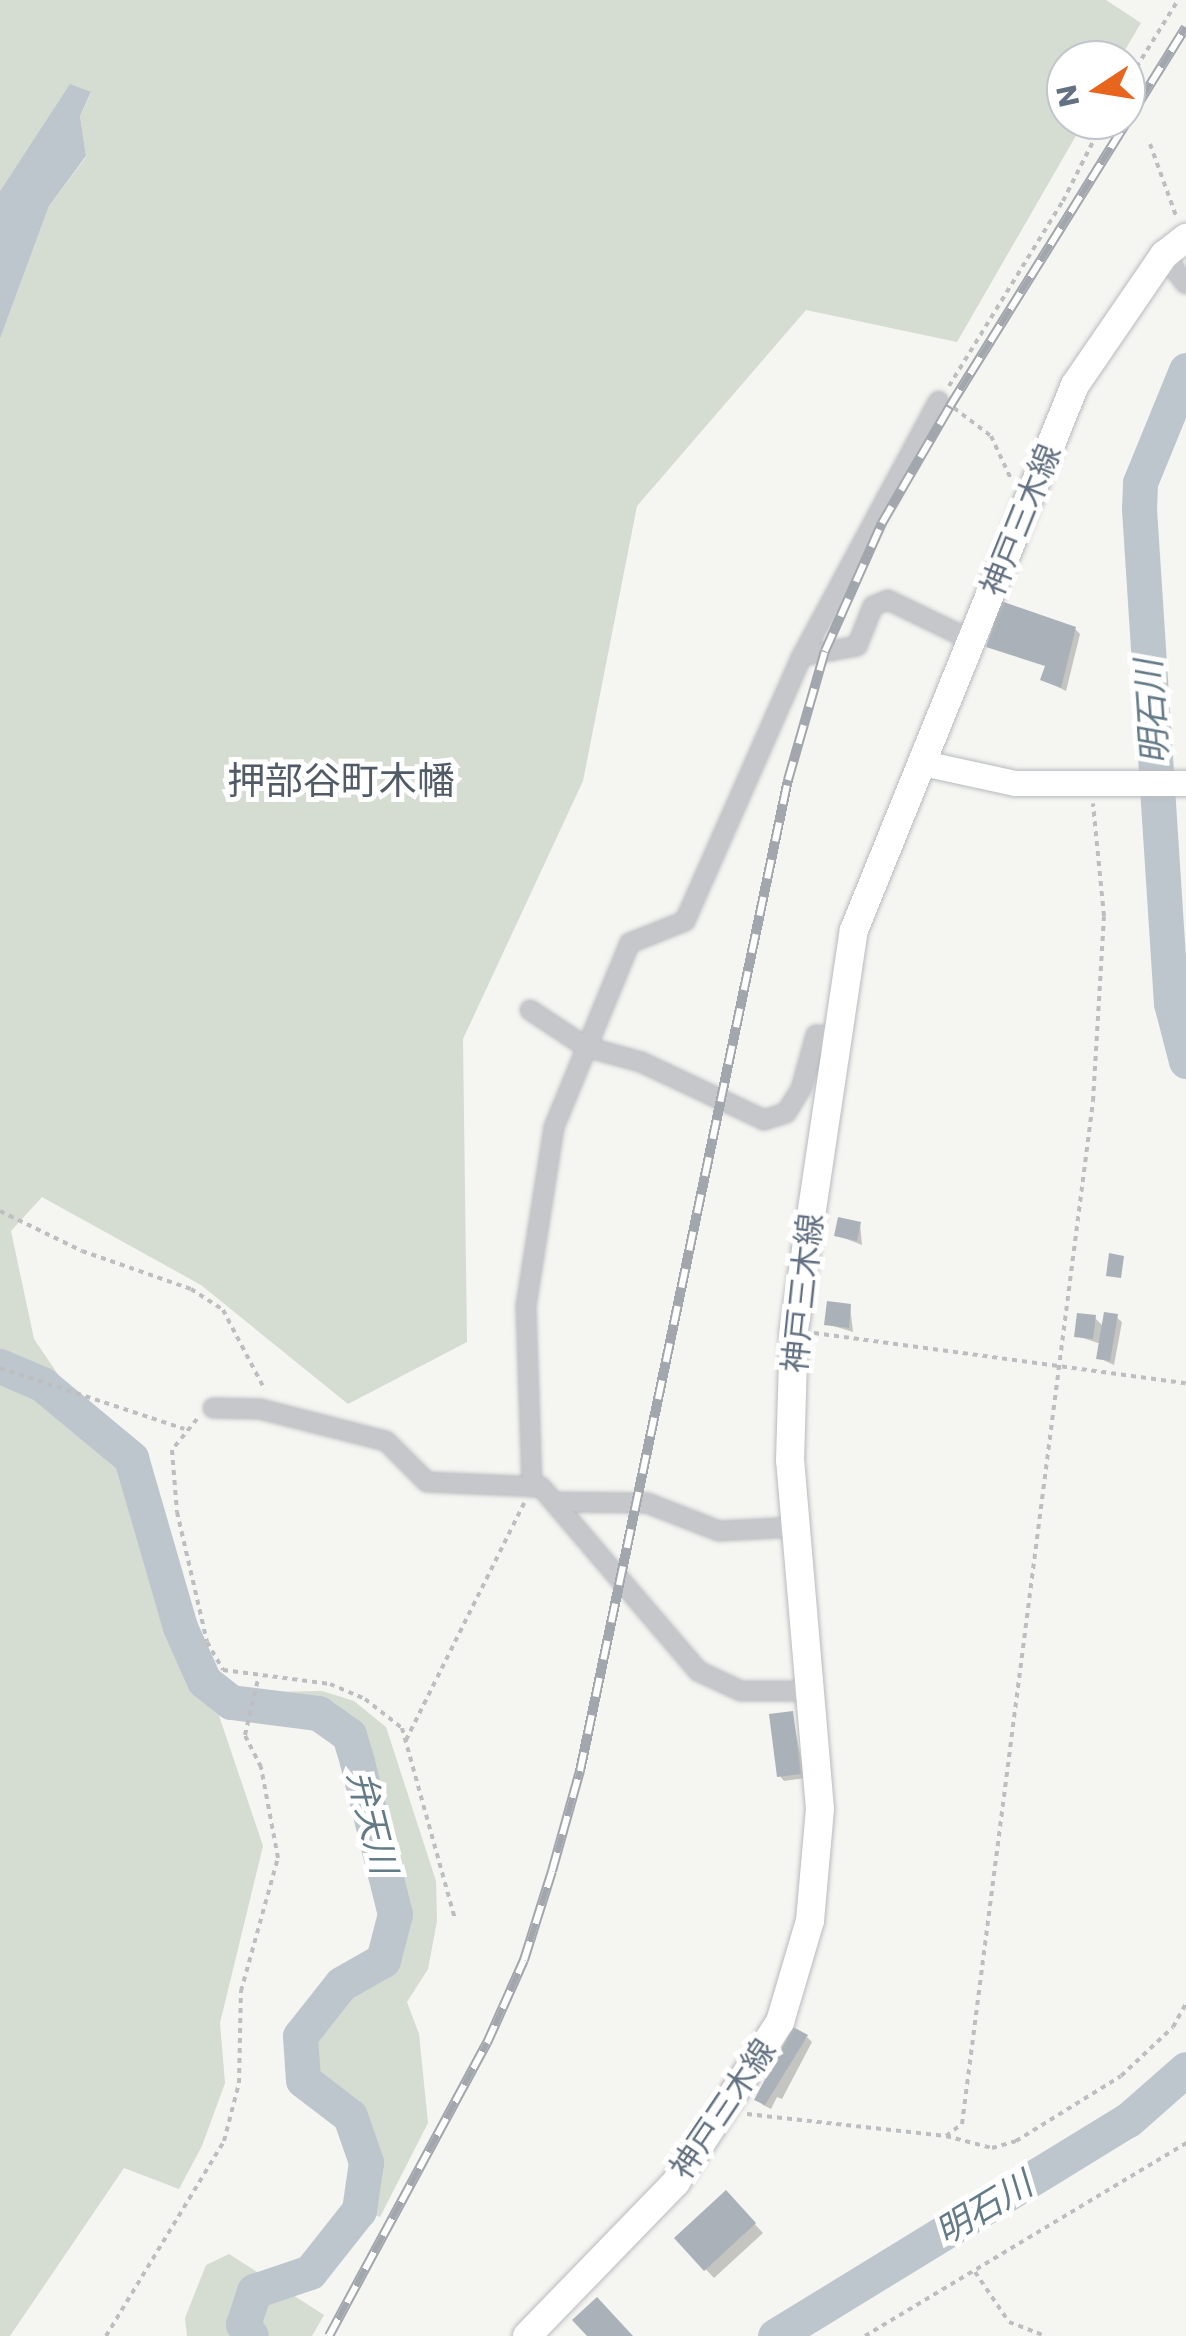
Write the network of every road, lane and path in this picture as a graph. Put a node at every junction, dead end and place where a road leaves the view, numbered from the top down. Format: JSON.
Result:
{"nodes":[{"id":1,"x":1178,"y":0,"type":"edge"},
{"id":2,"x":1146,"y":52,"type":"edge"},
{"id":3,"x":1094,"y":140,"type":"edge"},
{"id":4,"x":1150,"y":144,"type":"dead end"},
{"id":5,"x":1178,"y":244,"type":"edge"},
{"id":6,"x":1186,"y":284,"type":"edge"},
{"id":7,"x":939,"y":401,"type":"junction"},
{"id":8,"x":1031,"y":493,"type":"junction"},
{"id":9,"x":973,"y":641,"type":"junction"},
{"id":10,"x":802,"y":656,"type":"junction"},
{"id":11,"x":923,"y":763,"type":"junction"},
{"id":12,"x":1186,"y":783,"type":"edge"},
{"id":13,"x":1092,"y":787,"type":"junction"},
{"id":14,"x":530,"y":1010,"type":"dead end"},
{"id":15,"x":838,"y":1036,"type":"junction"},
{"id":16,"x":586,"y":1048,"type":"junction"},
{"id":17,"x":0,"y":1212,"type":"edge"},
{"id":18,"x":794,"y":1330,"type":"junction"},
{"id":19,"x":1055,"y":1366,"type":"junction"},
{"id":20,"x":0,"y":1368,"type":"edge"},
{"id":21,"x":1186,"y":1383,"type":"edge"},
{"id":22,"x":213,"y":1408,"type":"joint"},
{"id":23,"x":274,"y":1412,"type":"junction"},
{"id":24,"x":184,"y":1429,"type":"junction"},
{"id":25,"x":532,"y":1487,"type":"junction"},
{"id":26,"x":554,"y":1502,"type":"junction"},
{"id":27,"x":797,"y":1527,"type":"junction"},
{"id":28,"x":258,"y":1679,"type":"junction"},
{"id":29,"x":814,"y":1691,"type":"junction"},
{"id":30,"x":406,"y":1740,"type":"junction"},
{"id":31,"x":455,"y":1918,"type":"dead end"},
{"id":32,"x":1186,"y":2004,"type":"edge"},
{"id":33,"x":727,"y":2112,"type":"junction"},
{"id":34,"x":946,"y":2136,"type":"junction"},
{"id":35,"x":1186,"y":2143,"type":"edge"},
{"id":36,"x":975,"y":2271,"type":"junction"},
{"id":37,"x":106,"y":2336,"type":"edge"},
{"id":38,"x":527,"y":2336,"type":"edge"},
{"id":39,"x":865,"y":2336,"type":"edge"},
{"id":40,"x":1046,"y":2336,"type":"edge"}],
"edges":[{"from":1,"to":2,"type":"path"},
{"from":3,"to":7,"type":"path"},
{"from":4,"to":5,"type":"path"},
{"from":5,"to":6,"type":"street"},
{"from":5,"to":8,"type":"main road","name":"神戸三木線"},
{"from":7,"to":8,"type":"path"},
{"from":7,"to":10,"type":"street"},
{"from":8,"to":9,"type":"main road","name":"神戸三木線"},
{"from":9,"to":10,"type":"street"},
{"from":9,"to":11,"type":"main road","name":"神戸三木線"},
{"from":10,"to":16,"type":"street"},
{"from":11,"to":13,"type":"street"},
{"from":11,"to":15,"type":"main road","name":"神戸三木線"},
{"from":12,"to":13,"type":"street"},
{"from":13,"to":19,"type":"path"},
{"from":14,"to":16,"type":"street"},
{"from":15,"to":16,"type":"street"},
{"from":15,"to":18,"type":"main road","name":"神戸三木線"},
{"from":16,"to":25,"type":"street"},
{"from":17,"to":23,"type":"path"},
{"from":18,"to":19,"type":"path"},
{"from":18,"to":27,"type":"main road","name":"神戸三木線"},
{"from":19,"to":21,"type":"path"},
{"from":19,"to":34,"type":"path"},
{"from":20,"to":24,"type":"path"},
{"from":22,"to":23,"type":"street"},
{"from":22,"to":24,"type":"path"},
{"from":23,"to":25,"type":"street"},
{"from":24,"to":28,"type":"path"},
{"from":25,"to":26,"type":"street"},
{"from":25,"to":30,"type":"path"},
{"from":26,"to":27,"type":"street"},
{"from":26,"to":29,"type":"street"},
{"from":27,"to":29,"type":"main road","name":"神戸三木線"},
{"from":28,"to":30,"type":"path"},
{"from":28,"to":37,"type":"path"},
{"from":29,"to":33,"type":"main road","name":"神戸三木線"},
{"from":30,"to":31,"type":"path"},
{"from":32,"to":34,"type":"path"},
{"from":33,"to":34,"type":"path"},
{"from":33,"to":38,"type":"main road","name":"神戸三木線"},
{"from":35,"to":36,"type":"path"},
{"from":36,"to":39,"type":"path"},
{"from":36,"to":40,"type":"path"}]}
